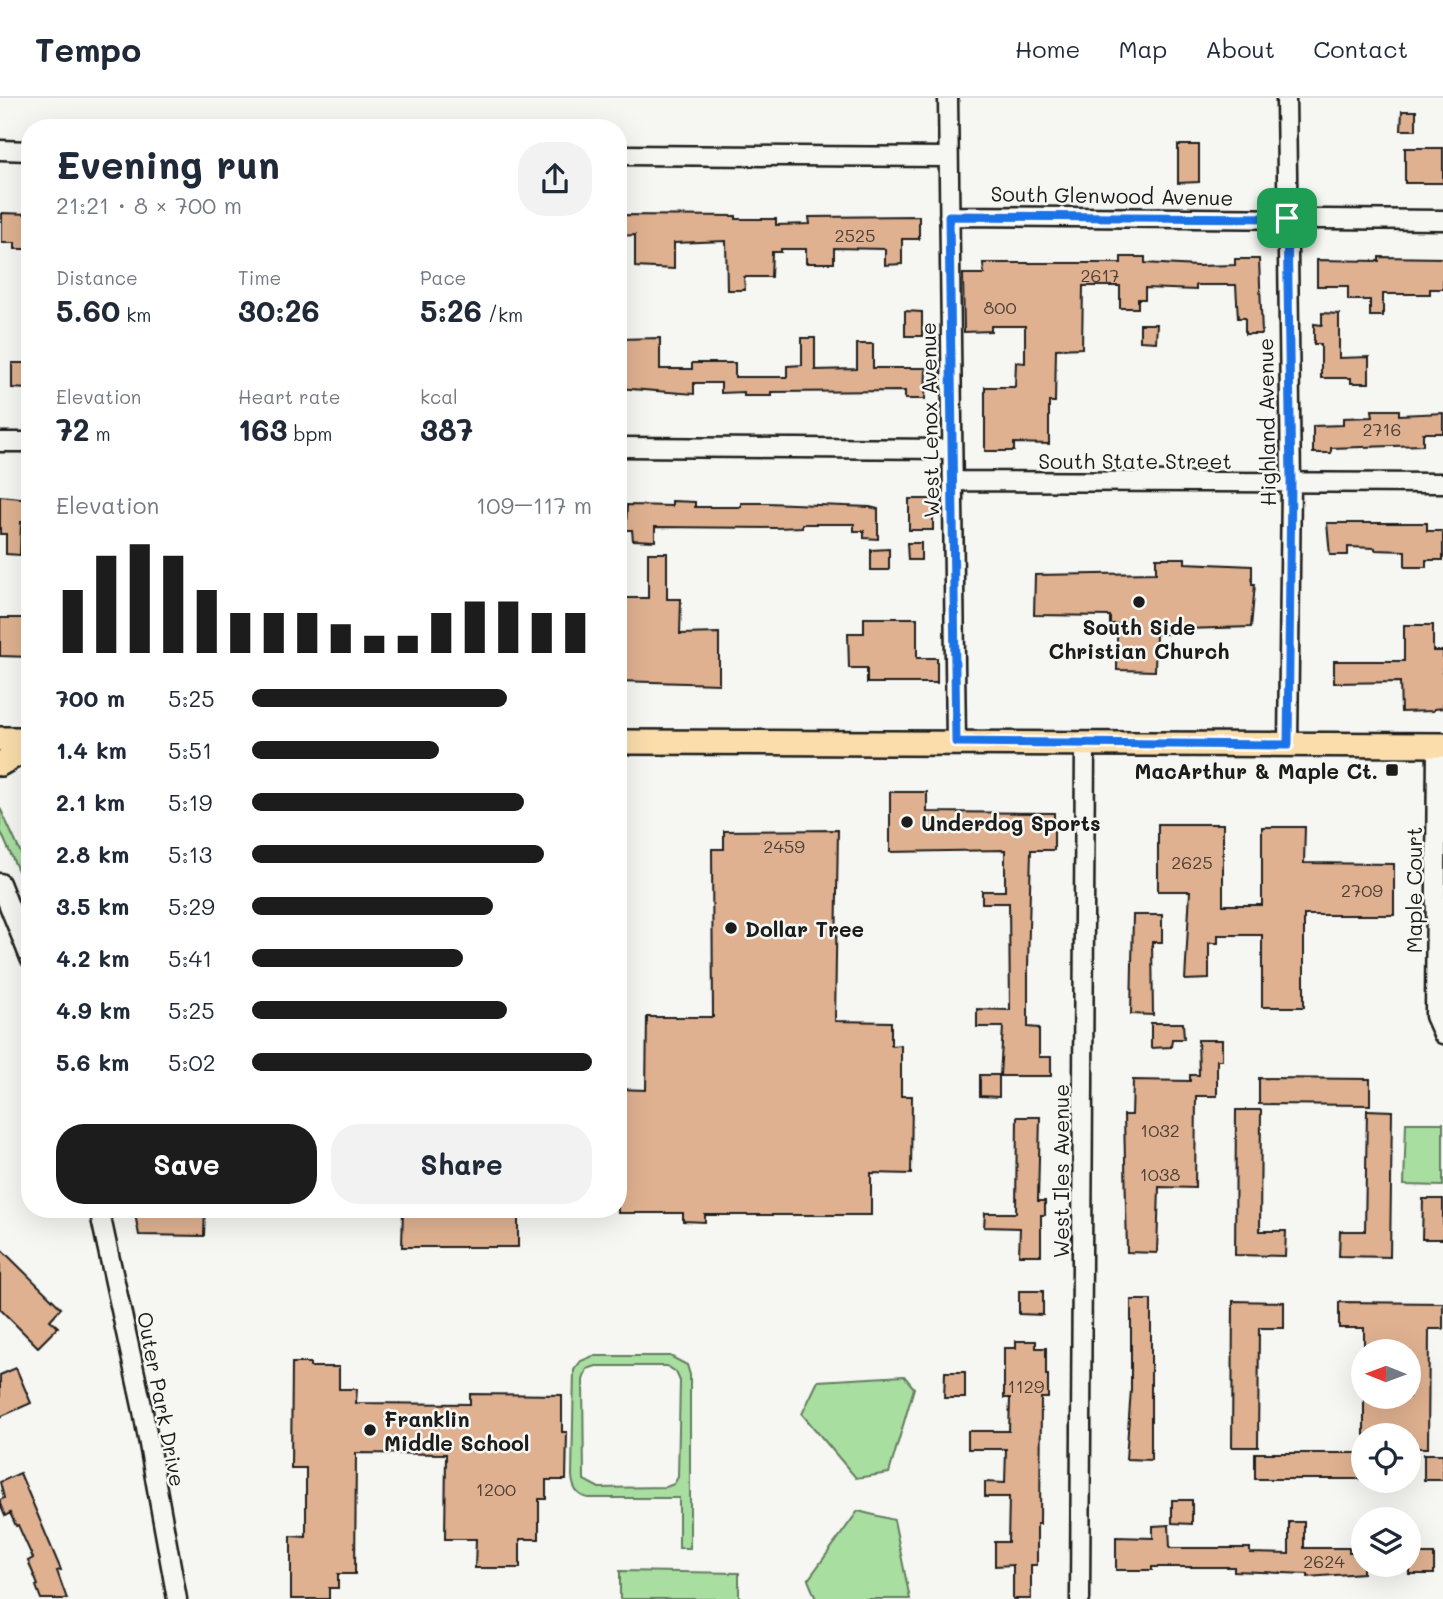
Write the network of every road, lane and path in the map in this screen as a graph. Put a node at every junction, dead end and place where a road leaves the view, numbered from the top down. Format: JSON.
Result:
{"nodes":[{"id":1,"x":948,"y":98,"type":"edge"},
{"id":2,"x":1286,"y":98,"type":"edge"},
{"id":3,"x":0,"y":150,"type":"edge"},
{"id":4,"x":21,"y":151,"type":"edge"},
{"id":5,"x":627,"y":155,"type":"edge"},
{"id":6,"x":947,"y":157,"type":"junction"},
{"id":7,"x":949,"y":216,"type":"junction"},
{"id":8,"x":1287,"y":218,"type":"junction"},
{"id":9,"x":1443,"y":220,"type":"edge"},
{"id":10,"x":0,"y":442,"type":"edge"},
{"id":11,"x":21,"y":442,"type":"edge"},
{"id":12,"x":627,"y":447,"type":"edge"},
{"id":13,"x":953,"y":449,"type":"junction"},
{"id":14,"x":953,"y":481,"type":"junction"},
{"id":15,"x":1291,"y":483,"type":"junction"},
{"id":16,"x":1443,"y":483,"type":"edge"},
{"id":17,"x":0,"y":739,"type":"edge"},
{"id":18,"x":21,"y":739,"type":"edge"},
{"id":19,"x":627,"y":742,"type":"edge"},
{"id":20,"x":956,"y":742,"type":"junction"},
{"id":21,"x":1085,"y":743,"type":"junction"},
{"id":22,"x":1440,"y":744,"type":"edge"},
{"id":23,"x":1288,"y":745,"type":"junction"},
{"id":24,"x":21,"y":752,"type":"edge"},
{"id":25,"x":0,"y":764,"type":"edge"},
{"id":26,"x":0,"y":883,"type":"edge"},
{"id":27,"x":21,"y":936,"type":"edge"},
{"id":28,"x":1443,"y":1034,"type":"edge"},
{"id":29,"x":101,"y":1218,"type":"edge"},
{"id":30,"x":177,"y":1599,"type":"edge"},
{"id":31,"x":1080,"y":1599,"type":"edge"}],
"edges":[{"from":1,"to":6,"type":"street","name":"West Lenox Avenue"},
{"from":2,"to":8,"type":"street","name":"Highland Avenue"},
{"from":3,"to":4,"type":"street"},
{"from":5,"to":6,"type":"street"},
{"from":6,"to":7,"type":"street","name":"West Lenox Avenue"},
{"from":7,"to":8,"type":"street","name":"South Glenwood Avenue"},
{"from":7,"to":13,"type":"street","name":"West Lenox Avenue"},
{"from":8,"to":9,"type":"street","name":"South Glenwood Avenue"},
{"from":8,"to":15,"type":"street","name":"Highland Avenue"},
{"from":10,"to":11,"type":"street"},
{"from":12,"to":13,"type":"street"},
{"from":13,"to":14,"type":"street","name":"West Lenox Avenue"},
{"from":14,"to":15,"type":"street","name":"South State Street"},
{"from":14,"to":20,"type":"street","name":"West Lenox Avenue"},
{"from":15,"to":16,"type":"street","name":"South State Street"},
{"from":15,"to":23,"type":"street","name":"Highland Avenue"},
{"from":17,"to":18,"type":"main road"},
{"from":19,"to":20,"type":"main road"},
{"from":20,"to":21,"type":"main road"},
{"from":21,"to":23,"type":"main road"},
{"from":21,"to":31,"type":"street","name":"West Iles Avenue"},
{"from":22,"to":23,"type":"main road"},
{"from":22,"to":28,"type":"street","name":"Maple Court"},
{"from":24,"to":25,"type":"main road"},
{"from":26,"to":27,"type":"street"},
{"from":29,"to":30,"type":"street","name":"Outer Park Drive"}]}
